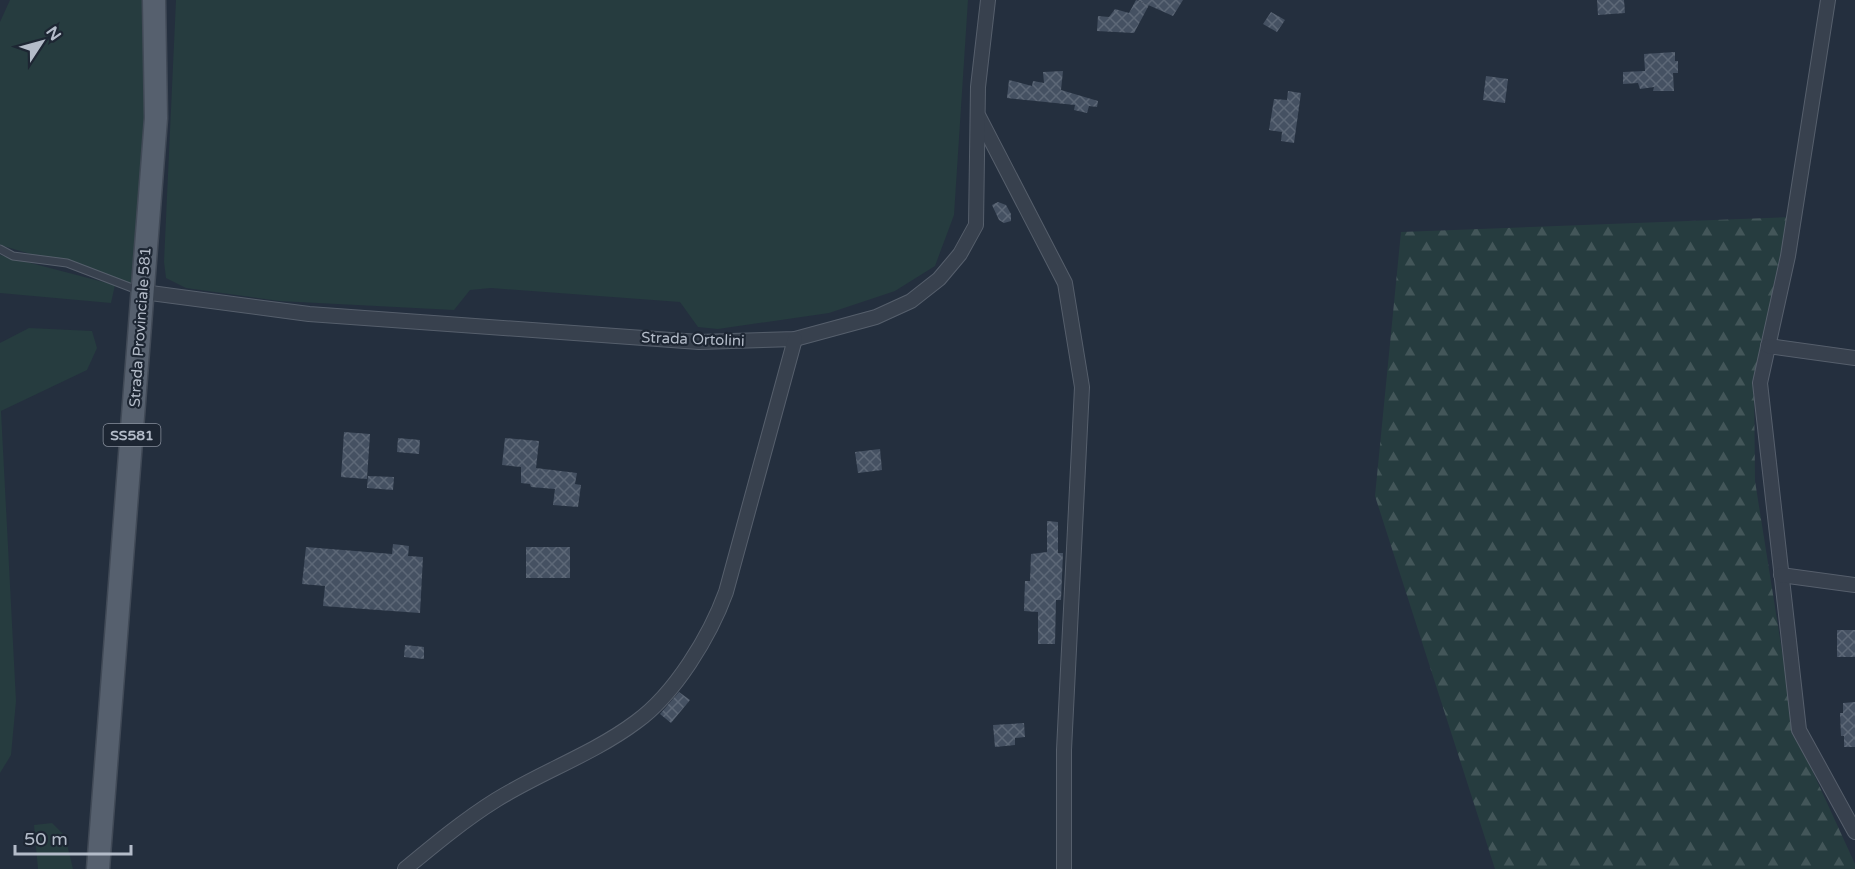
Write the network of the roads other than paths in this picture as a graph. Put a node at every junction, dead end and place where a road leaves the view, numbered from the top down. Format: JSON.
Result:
{"nodes":[{"id":1,"x":154,"y":0,"type":"edge"},
{"id":2,"x":988,"y":0,"type":"edge"},
{"id":3,"x":1828,"y":0,"type":"edge"},
{"id":4,"x":978,"y":115,"type":"junction"},
{"id":5,"x":0,"y":249,"type":"edge"},
{"id":6,"x":143,"y":292,"type":"junction"},
{"id":7,"x":795,"y":339,"type":"junction"},
{"id":8,"x":1768,"y":346,"type":"junction"},
{"id":9,"x":1855,"y":358,"type":"edge"},
{"id":10,"x":1781,"y":575,"type":"junction"},
{"id":11,"x":1855,"y":585,"type":"edge"},
{"id":12,"x":1855,"y":832,"type":"edge"},
{"id":13,"x":98,"y":869,"type":"edge"},
{"id":14,"x":405,"y":869,"type":"edge"},
{"id":15,"x":1064,"y":869,"type":"edge"}],
"edges":[{"from":1,"to":6,"type":"main road","name":"Strada Provinciale 581","number":"SS581"},
{"from":2,"to":4,"type":"street","name":"Strada Ortolini"},
{"from":3,"to":8,"type":"street"},
{"from":4,"to":7,"type":"street","name":"Strada Ortolini"},
{"from":4,"to":15,"type":"street"},
{"from":5,"to":6,"type":"lane"},
{"from":6,"to":7,"type":"street","name":"Strada Ortolini"},
{"from":6,"to":13,"type":"main road","name":"Strada Provinciale 581","number":"SS581"},
{"from":7,"to":14,"type":"street"},
{"from":8,"to":9,"type":"street"},
{"from":8,"to":10,"type":"street"},
{"from":10,"to":11,"type":"street"},
{"from":10,"to":12,"type":"street"}]}
